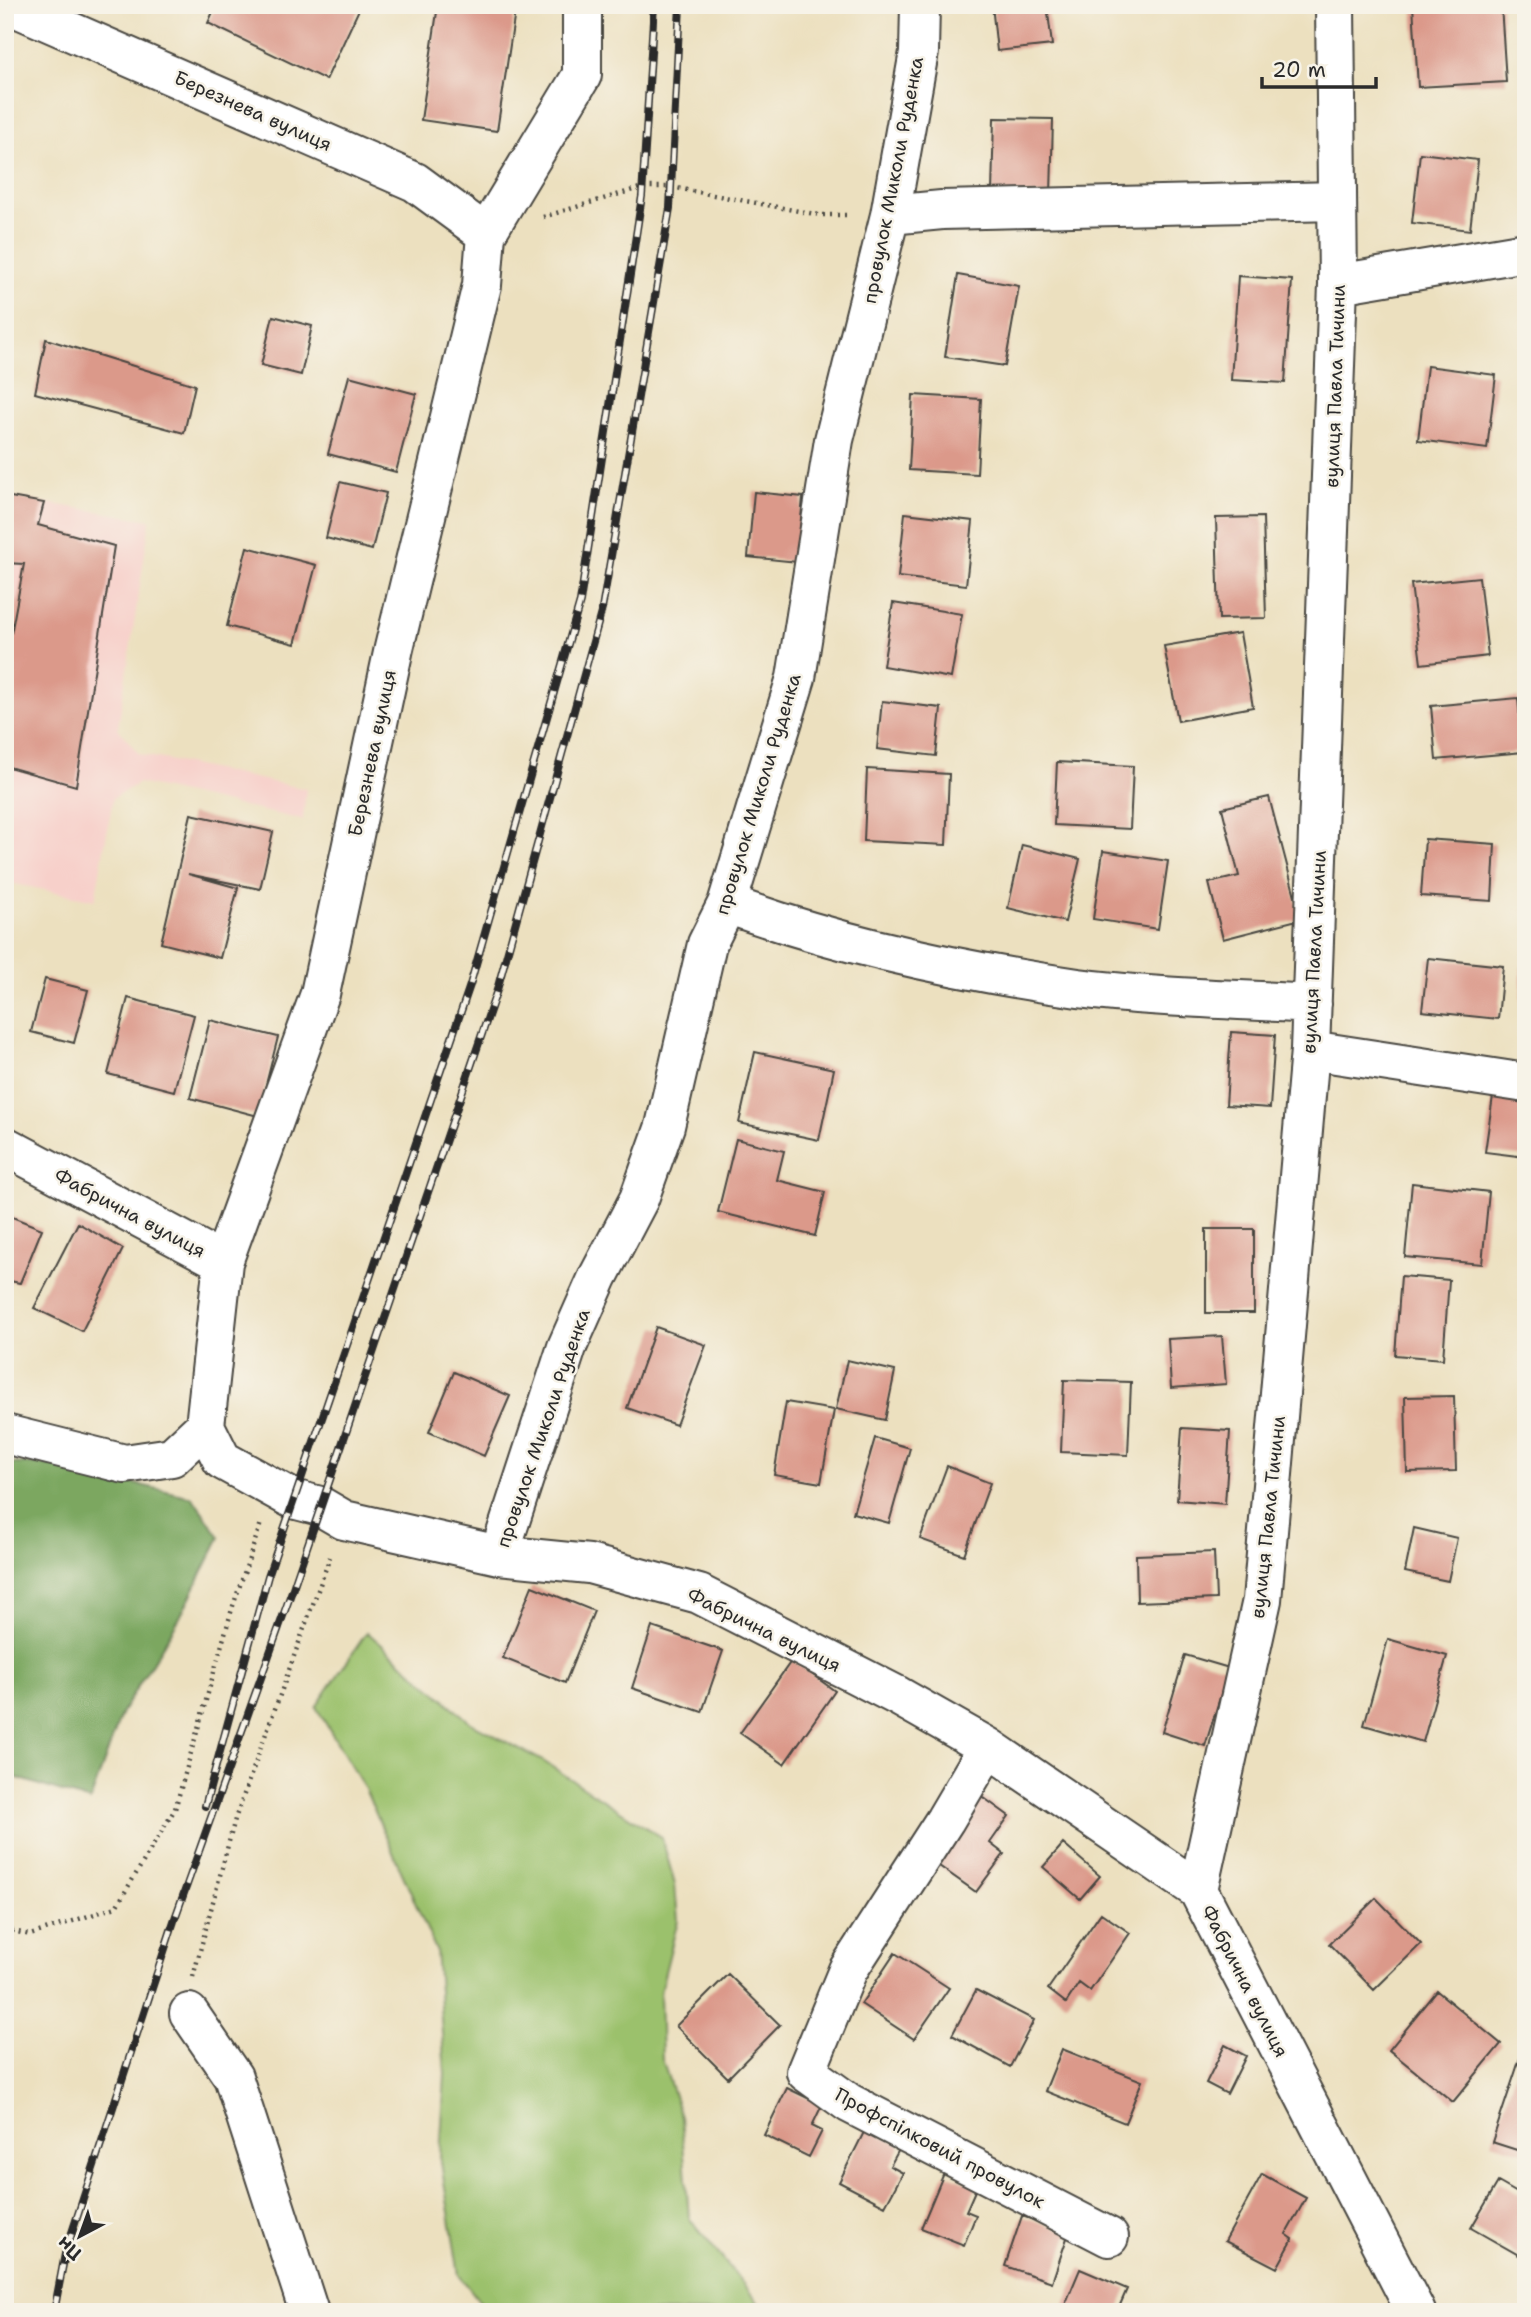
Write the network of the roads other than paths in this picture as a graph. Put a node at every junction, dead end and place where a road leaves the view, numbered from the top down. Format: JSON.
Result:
{"nodes":[{"id":1,"x":10,"y":5,"type":"edge"},
{"id":2,"x":582,"y":5,"type":"edge"},
{"id":3,"x":920,"y":5,"type":"edge"},
{"id":4,"x":1335,"y":5,"type":"edge"},
{"id":5,"x":1337,"y":201,"type":"junction"},
{"id":6,"x":891,"y":215,"type":"junction"},
{"id":7,"x":486,"y":234,"type":"junction"},
{"id":8,"x":1526,"y":252,"type":"edge"},
{"id":9,"x":1338,"y":284,"type":"junction"},
{"id":10,"x":727,"y":904,"type":"junction"},
{"id":11,"x":1312,"y":1004,"type":"junction"},
{"id":12,"x":1310,"y":1050,"type":"junction"},
{"id":13,"x":1526,"y":1083,"type":"edge"},
{"id":14,"x":5,"y":1146,"type":"edge"},
{"id":15,"x":223,"y":1262,"type":"junction"},
{"id":16,"x":205,"y":1426,"type":"junction"},
{"id":17,"x":5,"y":1434,"type":"edge"},
{"id":18,"x":499,"y":1555,"type":"junction"},
{"id":19,"x":988,"y":1747,"type":"junction"},
{"id":20,"x":1198,"y":1890,"type":"junction"},
{"id":21,"x":189,"y":2013,"type":"road end"},
{"id":22,"x":1109,"y":2237,"type":"dead end"},
{"id":23,"x":309,"y":2312,"type":"edge"},
{"id":24,"x":1416,"y":2312,"type":"edge"}],
"edges":[{"from":1,"to":7,"type":"street","name":"Березнева вулиця"},
{"from":2,"to":7,"type":"street","name":"Березнева вулиця"},
{"from":3,"to":6,"type":"street","name":"провулок Миколи Руденка"},
{"from":4,"to":5,"type":"street","name":"вулиця Павла Тичини"},
{"from":5,"to":6,"type":"street"},
{"from":5,"to":9,"type":"street","name":"вулиця Павла Тичини"},
{"from":6,"to":10,"type":"street","name":"провулок Миколи Руденка"},
{"from":7,"to":15,"type":"street","name":"Березнева вулиця"},
{"from":8,"to":9,"type":"street"},
{"from":9,"to":11,"type":"street","name":"вулиця Павла Тичини"},
{"from":10,"to":11,"type":"street"},
{"from":10,"to":18,"type":"street","name":"провулок Миколи Руденка"},
{"from":11,"to":12,"type":"street","name":"вулиця Павла Тичини"},
{"from":12,"to":13,"type":"street"},
{"from":12,"to":20,"type":"street","name":"вулиця Павла Тичини"},
{"from":14,"to":15,"type":"street","name":"Фабрична вулиця"},
{"from":15,"to":16,"type":"street","name":"Фабрична вулиця"},
{"from":16,"to":17,"type":"street"},
{"from":16,"to":18,"type":"street","name":"Фабрична вулиця"},
{"from":18,"to":19,"type":"street","name":"Фабрична вулиця"},
{"from":19,"to":20,"type":"street","name":"Фабрична вулиця"},
{"from":19,"to":22,"type":"street","name":"Профспілковий провулок"},
{"from":20,"to":24,"type":"street","name":"Фабрична вулиця"},
{"from":21,"to":23,"type":"street"}]}
